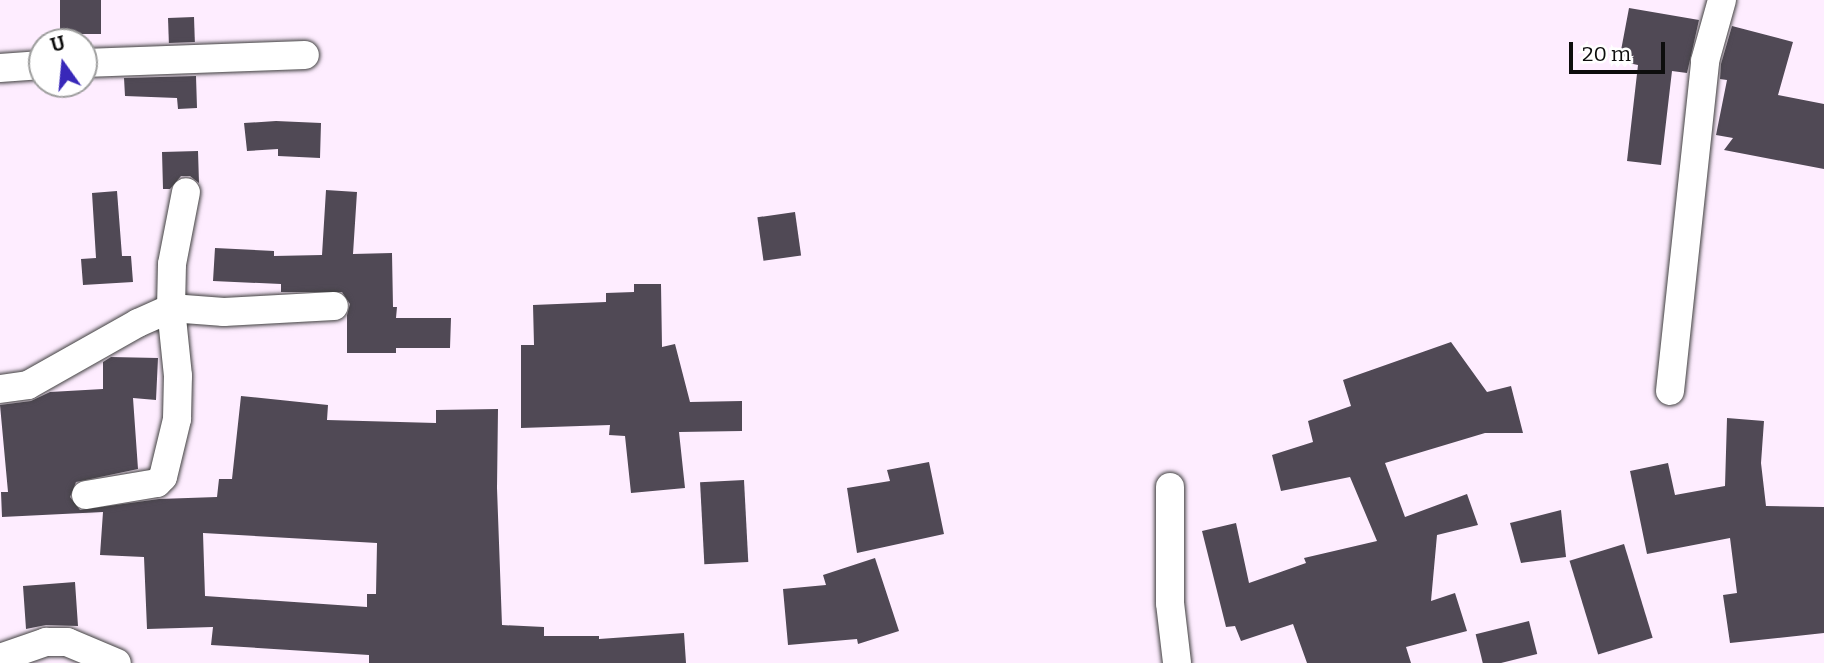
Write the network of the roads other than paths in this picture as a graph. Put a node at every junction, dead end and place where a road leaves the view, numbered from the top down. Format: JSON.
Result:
{"nodes":[{"id":1,"x":1722,"y":0,"type":"edge"},
{"id":2,"x":305,"y":55,"type":"dead end"},
{"id":3,"x":98,"y":62,"type":"edge"},
{"id":4,"x":28,"y":66,"type":"edge"},
{"id":5,"x":0,"y":68,"type":"edge"},
{"id":6,"x":186,"y":192,"type":"dead end"},
{"id":7,"x":334,"y":306,"type":"dead end"},
{"id":8,"x":171,"y":309,"type":"junction"},
{"id":9,"x":0,"y":389,"type":"edge"},
{"id":10,"x":1670,"y":391,"type":"dead end"},
{"id":11,"x":1170,"y":487,"type":"dead end"},
{"id":12,"x":86,"y":495,"type":"dead end"},
{"id":13,"x":0,"y":658,"type":"edge"},
{"id":14,"x":117,"y":663,"type":"edge"},
{"id":15,"x":1177,"y":663,"type":"edge"}],
"edges":[{"from":1,"to":10,"type":"street"},
{"from":2,"to":3,"type":"street"},
{"from":4,"to":5,"type":"street"},
{"from":6,"to":8,"type":"street"},
{"from":7,"to":8,"type":"street"},
{"from":8,"to":9,"type":"street"},
{"from":8,"to":12,"type":"street"},
{"from":11,"to":15,"type":"street"},
{"from":13,"to":14,"type":"street"}]}
